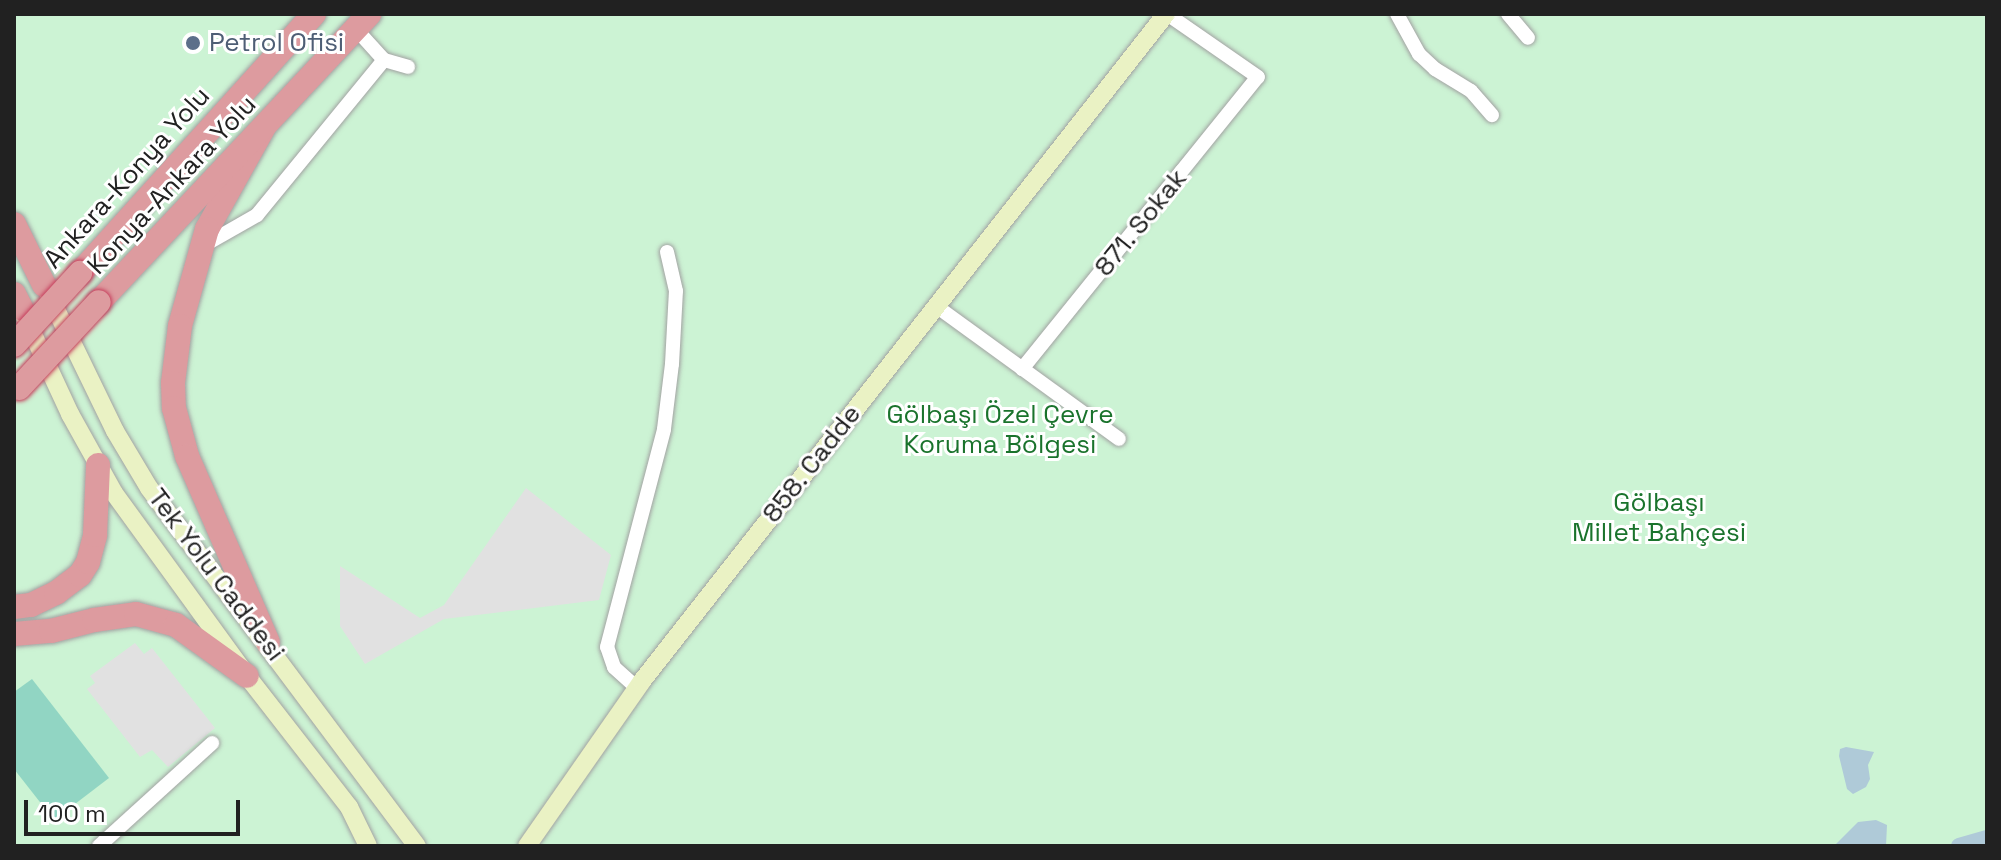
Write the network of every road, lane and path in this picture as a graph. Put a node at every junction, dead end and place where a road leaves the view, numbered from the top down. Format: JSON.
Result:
{"nodes":[{"id":1,"x":314,"y":14,"type":"edge"},
{"id":2,"x":1166,"y":14,"type":"edge"},
{"id":3,"x":1397,"y":14,"type":"edge"},
{"id":4,"x":1508,"y":14,"type":"edge"},
{"id":5,"x":362,"y":21,"type":"edge"},
{"id":6,"x":1528,"y":38,"type":"dead end"},
{"id":7,"x":384,"y":60,"type":"junction"},
{"id":8,"x":408,"y":67,"type":"dead end"},
{"id":9,"x":1492,"y":115,"type":"dead end"},
{"id":10,"x":263,"y":129,"type":"junction"},
{"id":11,"x":14,"y":224,"type":"edge"},
{"id":12,"x":201,"y":248,"type":"junction"},
{"id":13,"x":667,"y":252,"type":"dead end"},
{"id":14,"x":44,"y":285,"type":"joint"},
{"id":15,"x":17,"y":301,"type":"edge"},
{"id":16,"x":936,"y":306,"type":"junction"},
{"id":17,"x":14,"y":345,"type":"edge"},
{"id":18,"x":1022,"y":369,"type":"junction"},
{"id":19,"x":16,"y":390,"type":"edge"},
{"id":20,"x":1119,"y":439,"type":"dead end"},
{"id":21,"x":98,"y":465,"type":"junction"},
{"id":22,"x":14,"y":607,"type":"edge"},
{"id":23,"x":14,"y":634,"type":"edge"},
{"id":24,"x":268,"y":642,"type":"junction"},
{"id":25,"x":247,"y":676,"type":"junction"},
{"id":26,"x":637,"y":688,"type":"junction"},
{"id":27,"x":212,"y":743,"type":"dead end"},
{"id":28,"x":99,"y":846,"type":"edge"},
{"id":29,"x":368,"y":846,"type":"edge"},
{"id":30,"x":417,"y":846,"type":"edge"},
{"id":31,"x":527,"y":846,"type":"edge"}],
"edges":[{"from":1,"to":17,"type":"highway","name":"Ankara-Konya Yolu","bridge":true},
{"from":2,"to":16,"type":"main road","name":"858. Cadde"},
{"from":2,"to":18,"type":"street","name":"871. Sokak"},
{"from":3,"to":9,"type":"street"},
{"from":4,"to":6,"type":"street"},
{"from":5,"to":7,"type":"street"},
{"from":5,"to":10,"type":"highway","name":"Konya-Ankara Yolu"},
{"from":7,"to":8,"type":"street"},
{"from":7,"to":12,"type":"street"},
{"from":10,"to":12,"type":"highway"},
{"from":10,"to":19,"type":"highway","name":"Konya-Ankara Yolu","bridge":true},
{"from":11,"to":14,"type":"highway"},
{"from":12,"to":24,"type":"highway"},
{"from":13,"to":26,"type":"street"},
{"from":14,"to":24,"type":"main road","name":"Tek Yolu Caddesi"},
{"from":15,"to":21,"type":"main road","name":"Tek Yolu Caddesi"},
{"from":16,"to":18,"type":"street"},
{"from":16,"to":26,"type":"main road","name":"858. Cadde"},
{"from":18,"to":20,"type":"street"},
{"from":21,"to":22,"type":"highway"},
{"from":21,"to":25,"type":"main road","name":"Tek Yolu Caddesi"},
{"from":23,"to":25,"type":"highway"},
{"from":24,"to":30,"type":"main road","name":"Tek Yolu Caddesi"},
{"from":25,"to":29,"type":"main road","name":"Tek Yolu Caddesi"},
{"from":26,"to":31,"type":"main road","name":"858. Cadde"},
{"from":27,"to":28,"type":"street"}]}
